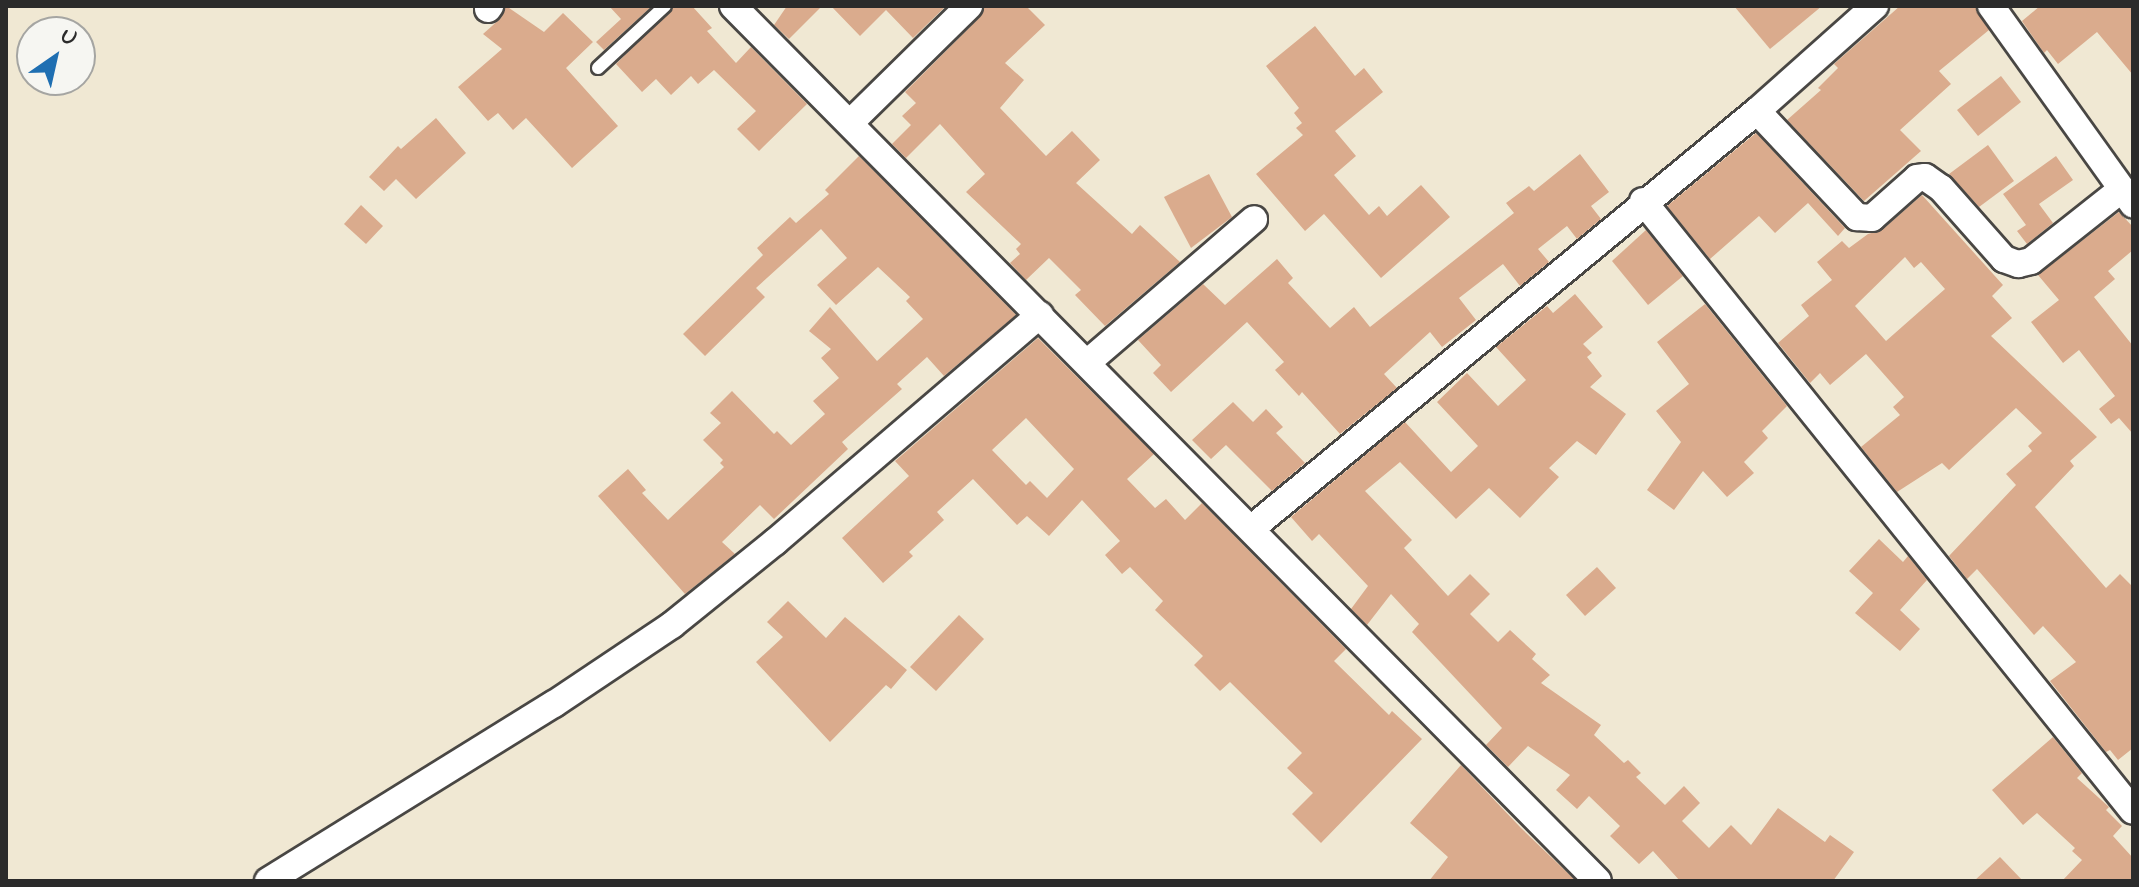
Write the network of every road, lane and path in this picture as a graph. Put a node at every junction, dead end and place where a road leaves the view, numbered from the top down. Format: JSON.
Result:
{"nodes":[{"id":1,"x":665,"y":6,"type":"edge"},
{"id":2,"x":733,"y":6,"type":"edge"},
{"id":3,"x":969,"y":6,"type":"edge"},
{"id":4,"x":1875,"y":6,"type":"edge"},
{"id":5,"x":1991,"y":6,"type":"edge"},
{"id":6,"x":598,"y":68,"type":"dead end"},
{"id":7,"x":1757,"y":111,"type":"junction"},
{"id":8,"x":850,"y":123,"type":"junction"},
{"id":9,"x":2128,"y":197,"type":"edge"},
{"id":10,"x":1643,"y":201,"type":"junction"},
{"id":11,"x":1254,"y":219,"type":"dead end"},
{"id":12,"x":1040,"y":315,"type":"junction"},
{"id":13,"x":1088,"y":362,"type":"junction"},
{"id":14,"x":1252,"y":528,"type":"junction"},
{"id":15,"x":2133,"y":811,"type":"edge"},
{"id":16,"x":268,"y":881,"type":"edge"},
{"id":17,"x":1598,"y":881,"type":"edge"}],
"edges":[{"from":1,"to":6,"type":"lane"},
{"from":2,"to":8,"type":"street"},
{"from":3,"to":8,"type":"street"},
{"from":4,"to":7,"type":"street"},
{"from":5,"to":9,"type":"street"},
{"from":7,"to":9,"type":"street"},
{"from":7,"to":10,"type":"street"},
{"from":8,"to":12,"type":"street"},
{"from":10,"to":14,"type":"street"},
{"from":10,"to":15,"type":"street"},
{"from":11,"to":13,"type":"street"},
{"from":12,"to":13,"type":"street"},
{"from":12,"to":16,"type":"street"},
{"from":13,"to":14,"type":"street"},
{"from":14,"to":17,"type":"street"}]}
